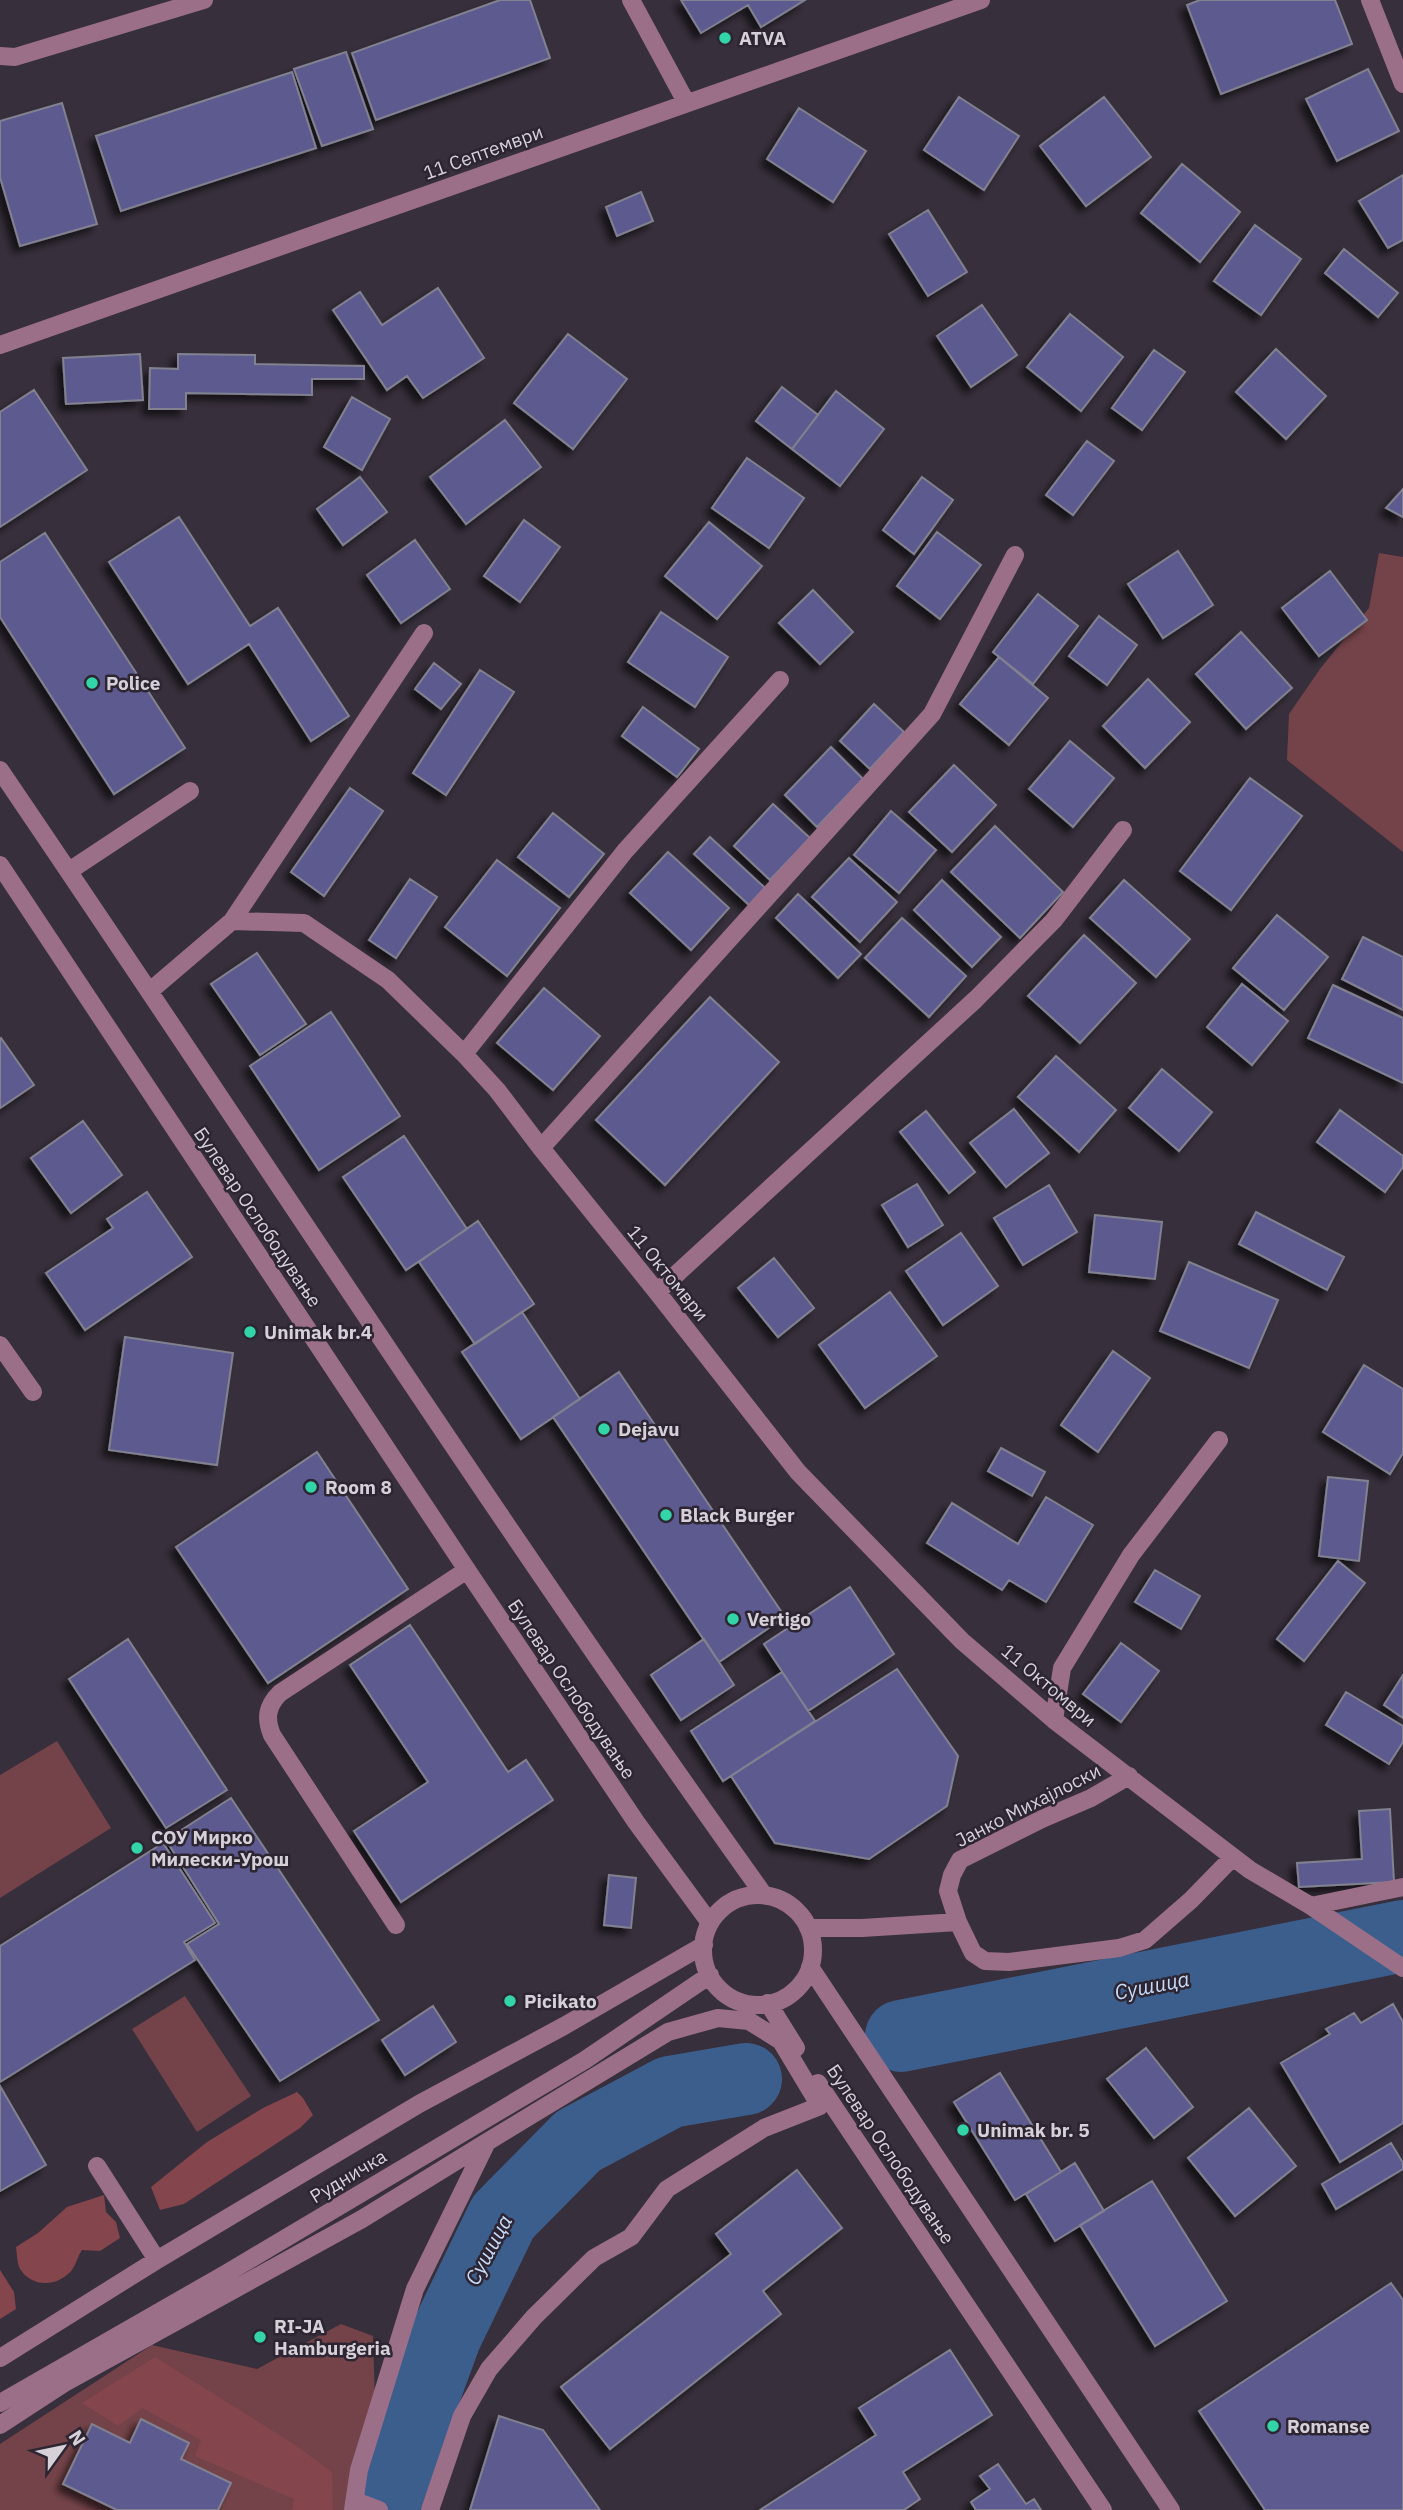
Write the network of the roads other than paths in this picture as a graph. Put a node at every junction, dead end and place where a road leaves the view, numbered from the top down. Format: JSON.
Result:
{"nodes":[{"id":1,"x":204,"y":0,"type":"edge"},
{"id":2,"x":631,"y":0,"type":"edge"},
{"id":3,"x":981,"y":0,"type":"edge"},
{"id":4,"x":1370,"y":0,"type":"edge"},
{"id":5,"x":0,"y":56,"type":"edge"},
{"id":6,"x":1403,"y":83,"type":"edge"},
{"id":7,"x":686,"y":102,"type":"junction"},
{"id":8,"x":0,"y":345,"type":"edge"},
{"id":9,"x":1015,"y":555,"type":"dead end"},
{"id":10,"x":424,"y":633,"type":"dead end"},
{"id":11,"x":780,"y":680,"type":"dead end"},
{"id":12,"x":0,"y":770,"type":"edge"},
{"id":13,"x":190,"y":791,"type":"dead end"},
{"id":14,"x":1123,"y":830,"type":"dead end"},
{"id":15,"x":0,"y":865,"type":"edge"},
{"id":16,"x":69,"y":871,"type":"junction"},
{"id":17,"x":232,"y":921,"type":"junction"},
{"id":18,"x":150,"y":991,"type":"junction"},
{"id":19,"x":464,"y":1054,"type":"junction"},
{"id":20,"x":541,"y":1149,"type":"junction"},
{"id":21,"x":657,"y":1292,"type":"junction"},
{"id":22,"x":0,"y":1345,"type":"edge"},
{"id":23,"x":33,"y":1392,"type":"dead end"},
{"id":24,"x":1219,"y":1440,"type":"dead end"},
{"id":25,"x":467,"y":1570,"type":"junction"},
{"id":26,"x":1054,"y":1720,"type":"junction"},
{"id":27,"x":1129,"y":1776,"type":"junction"},
{"id":28,"x":1233,"y":1857,"type":"junction"},
{"id":29,"x":1403,"y":1887,"type":"edge"},
{"id":30,"x":764,"y":1895,"type":"junction"},
{"id":31,"x":1311,"y":1906,"type":"junction"},
{"id":32,"x":710,"y":1923,"type":"junction"},
{"id":33,"x":958,"y":1923,"type":"junction"},
{"id":34,"x":396,"y":1925,"type":"dead end"},
{"id":35,"x":808,"y":1928,"type":"junction"},
{"id":36,"x":704,"y":1945,"type":"junction"},
{"id":37,"x":1399,"y":1966,"type":"edge"},
{"id":38,"x":810,"y":1967,"type":"junction"},
{"id":39,"x":710,"y":1975,"type":"junction"},
{"id":40,"x":768,"y":2003,"type":"junction"},
{"id":41,"x":487,"y":2142,"type":"junction"},
{"id":42,"x":97,"y":2166,"type":"dead end"},
{"id":43,"x":157,"y":2260,"type":"junction"},
{"id":44,"x":0,"y":2358,"type":"edge"},
{"id":45,"x":0,"y":2403,"type":"edge"},
{"id":46,"x":0,"y":2425,"type":"edge"},
{"id":47,"x":355,"y":2504,"type":"edge"},
{"id":48,"x":379,"y":2510,"type":"edge"},
{"id":49,"x":430,"y":2510,"type":"edge"},
{"id":50,"x":1103,"y":2510,"type":"edge"},
{"id":51,"x":1171,"y":2510,"type":"edge"}],
"edges":[{"from":1,"to":5,"type":"street"},
{"from":2,"to":7,"type":"street"},
{"from":3,"to":7,"type":"street","name":"11 Септември"},
{"from":4,"to":6,"type":"street"},
{"from":7,"to":8,"type":"street","name":"11 Септември"},
{"from":9,"to":20,"type":"street"},
{"from":10,"to":17,"type":"street"},
{"from":11,"to":19,"type":"street"},
{"from":12,"to":16,"type":"street","name":"Булевар Ослободување"},
{"from":13,"to":16,"type":"street"},
{"from":14,"to":21,"type":"street"},
{"from":15,"to":25,"type":"street","name":"Булевар Ослободување"},
{"from":16,"to":18,"type":"street","name":"Булевар Ослободување"},
{"from":17,"to":18,"type":"street"},
{"from":17,"to":19,"type":"street","name":"11 Октомври"},
{"from":18,"to":30,"type":"street","name":"Булевар Ослободување"},
{"from":19,"to":20,"type":"street","name":"11 Октомври"},
{"from":20,"to":21,"type":"street","name":"11 Октомври"},
{"from":21,"to":26,"type":"street","name":"11 Октомври"},
{"from":22,"to":23,"type":"street"},
{"from":24,"to":26,"type":"street"},
{"from":25,"to":32,"type":"street","name":"Булевар Ослободување"},
{"from":25,"to":34,"type":"street"},
{"from":26,"to":27,"type":"street","name":"11 Октомври"},
{"from":27,"to":28,"type":"street","name":"Јанко Михајлоски"},
{"from":27,"to":33,"type":"street","name":"Јанко Михајлоски"},
{"from":28,"to":31,"type":"street","name":"Јанко Михајлоски"},
{"from":28,"to":33,"type":"street","name":"Јанко Михајлоски"},
{"from":29,"to":31,"type":"street"},
{"from":30,"to":32,"type":"street"},
{"from":30,"to":35,"type":"street"},
{"from":31,"to":37,"type":"street"},
{"from":32,"to":36,"type":"street"},
{"from":33,"to":35,"type":"street"},
{"from":35,"to":38,"type":"street"},
{"from":36,"to":39,"type":"street"},
{"from":36,"to":43,"type":"street","name":"Рудничка"},
{"from":38,"to":40,"type":"street"},
{"from":38,"to":51,"type":"street","name":"Булевар Ослободување"},
{"from":39,"to":40,"type":"street"},
{"from":39,"to":45,"type":"street","name":"Рудничка"},
{"from":40,"to":50,"type":"street","name":"Булевар Ослободување"},
{"from":41,"to":46,"type":"street"},
{"from":41,"to":47,"type":"street"},
{"from":41,"to":49,"type":"street"},
{"from":42,"to":43,"type":"street"},
{"from":43,"to":44,"type":"street","name":"Рудничка"},
{"from":47,"to":48,"type":"street"}]}
